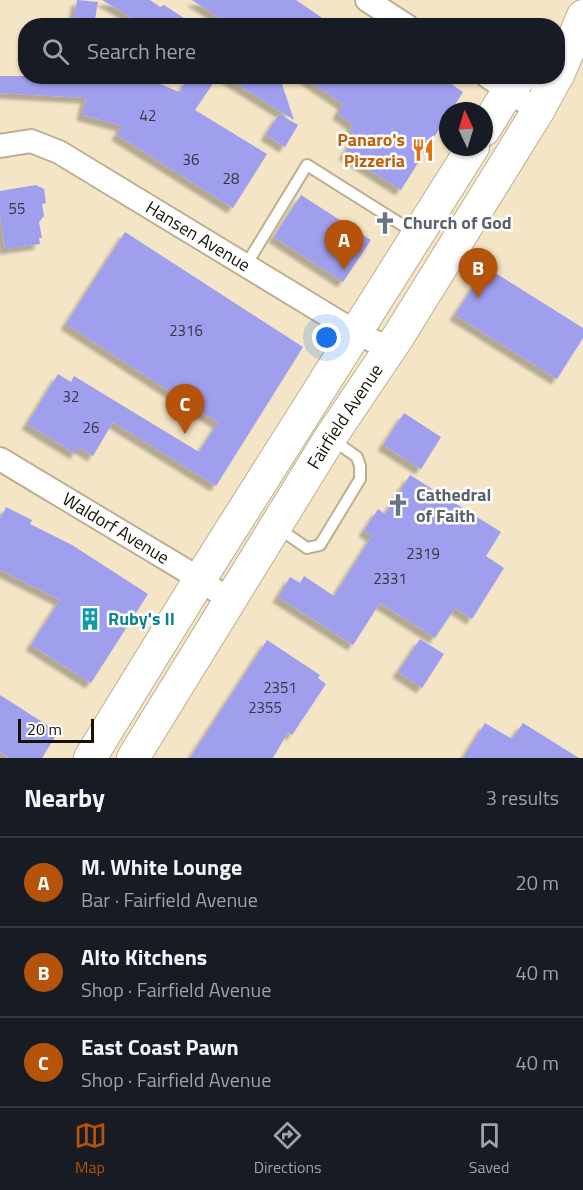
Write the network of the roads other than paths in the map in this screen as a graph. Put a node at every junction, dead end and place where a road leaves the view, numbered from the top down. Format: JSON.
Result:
{"nodes":[{"id":1,"x":367,"y":0,"type":"edge"},
{"id":2,"x":583,"y":10,"type":"edge"},
{"id":3,"x":583,"y":16,"type":"edge"},
{"id":4,"x":395,"y":18,"type":"edge"},
{"id":5,"x":565,"y":30,"type":"edge"},
{"id":6,"x":565,"y":58,"type":"edge"},
{"id":7,"x":505,"y":84,"type":"edge"},
{"id":8,"x":509,"y":84,"type":"edge"},
{"id":9,"x":554,"y":84,"type":"edge"},
{"id":10,"x":493,"y":110,"type":"edge"},
{"id":11,"x":538,"y":111,"type":"junction"},
{"id":12,"x":0,"y":146,"type":"edge"},
{"id":13,"x":467,"y":156,"type":"edge"},
{"id":14,"x":418,"y":235,"type":"junction"},
{"id":15,"x":246,"y":265,"type":"junction"},
{"id":16,"x":357,"y":333,"type":"junction"},
{"id":17,"x":390,"y":348,"type":"junction"},
{"id":18,"x":330,"y":438,"type":"junction"},
{"id":19,"x":0,"y":459,"type":"edge"},
{"id":20,"x":275,"y":526,"type":"junction"},
{"id":21,"x":200,"y":579,"type":"junction"},
{"id":22,"x":230,"y":601,"type":"junction"},
{"id":23,"x":90,"y":758,"type":"edge"},
{"id":24,"x":133,"y":758,"type":"edge"}],
"edges":[{"from":1,"to":4,"type":"street"},
{"from":2,"to":5,"type":"main road"},
{"from":3,"to":6,"type":"main road","name":"Fairfield Avenue"},
{"from":7,"to":10,"type":"main road"},
{"from":8,"to":11,"type":"street"},
{"from":9,"to":11,"type":"main road","name":"Fairfield Avenue"},
{"from":11,"to":17,"type":"main road","name":"Fairfield Avenue"},
{"from":12,"to":15,"type":"street","name":"Hansen Avenue"},
{"from":13,"to":14,"type":"main road","name":"Fairfield Avenue"},
{"from":14,"to":15,"type":"lane"},
{"from":14,"to":16,"type":"main road","name":"Fairfield Avenue"},
{"from":15,"to":16,"type":"street","name":"Hansen Avenue"},
{"from":16,"to":17,"type":"street","name":"Hansen Avenue"},
{"from":16,"to":21,"type":"main road","name":"Fairfield Avenue"},
{"from":17,"to":18,"type":"main road","name":"Fairfield Avenue"},
{"from":18,"to":20,"type":"main road","name":"Fairfield Avenue"},
{"from":18,"to":20,"type":"lane"},
{"from":19,"to":21,"type":"street","name":"Waldorf Avenue"},
{"from":20,"to":22,"type":"main road","name":"Fairfield Avenue"},
{"from":21,"to":22,"type":"street","name":"Waldorf Avenue"},
{"from":21,"to":23,"type":"main road","name":"Fairfield Avenue"},
{"from":22,"to":24,"type":"main road","name":"Fairfield Avenue"}]}
